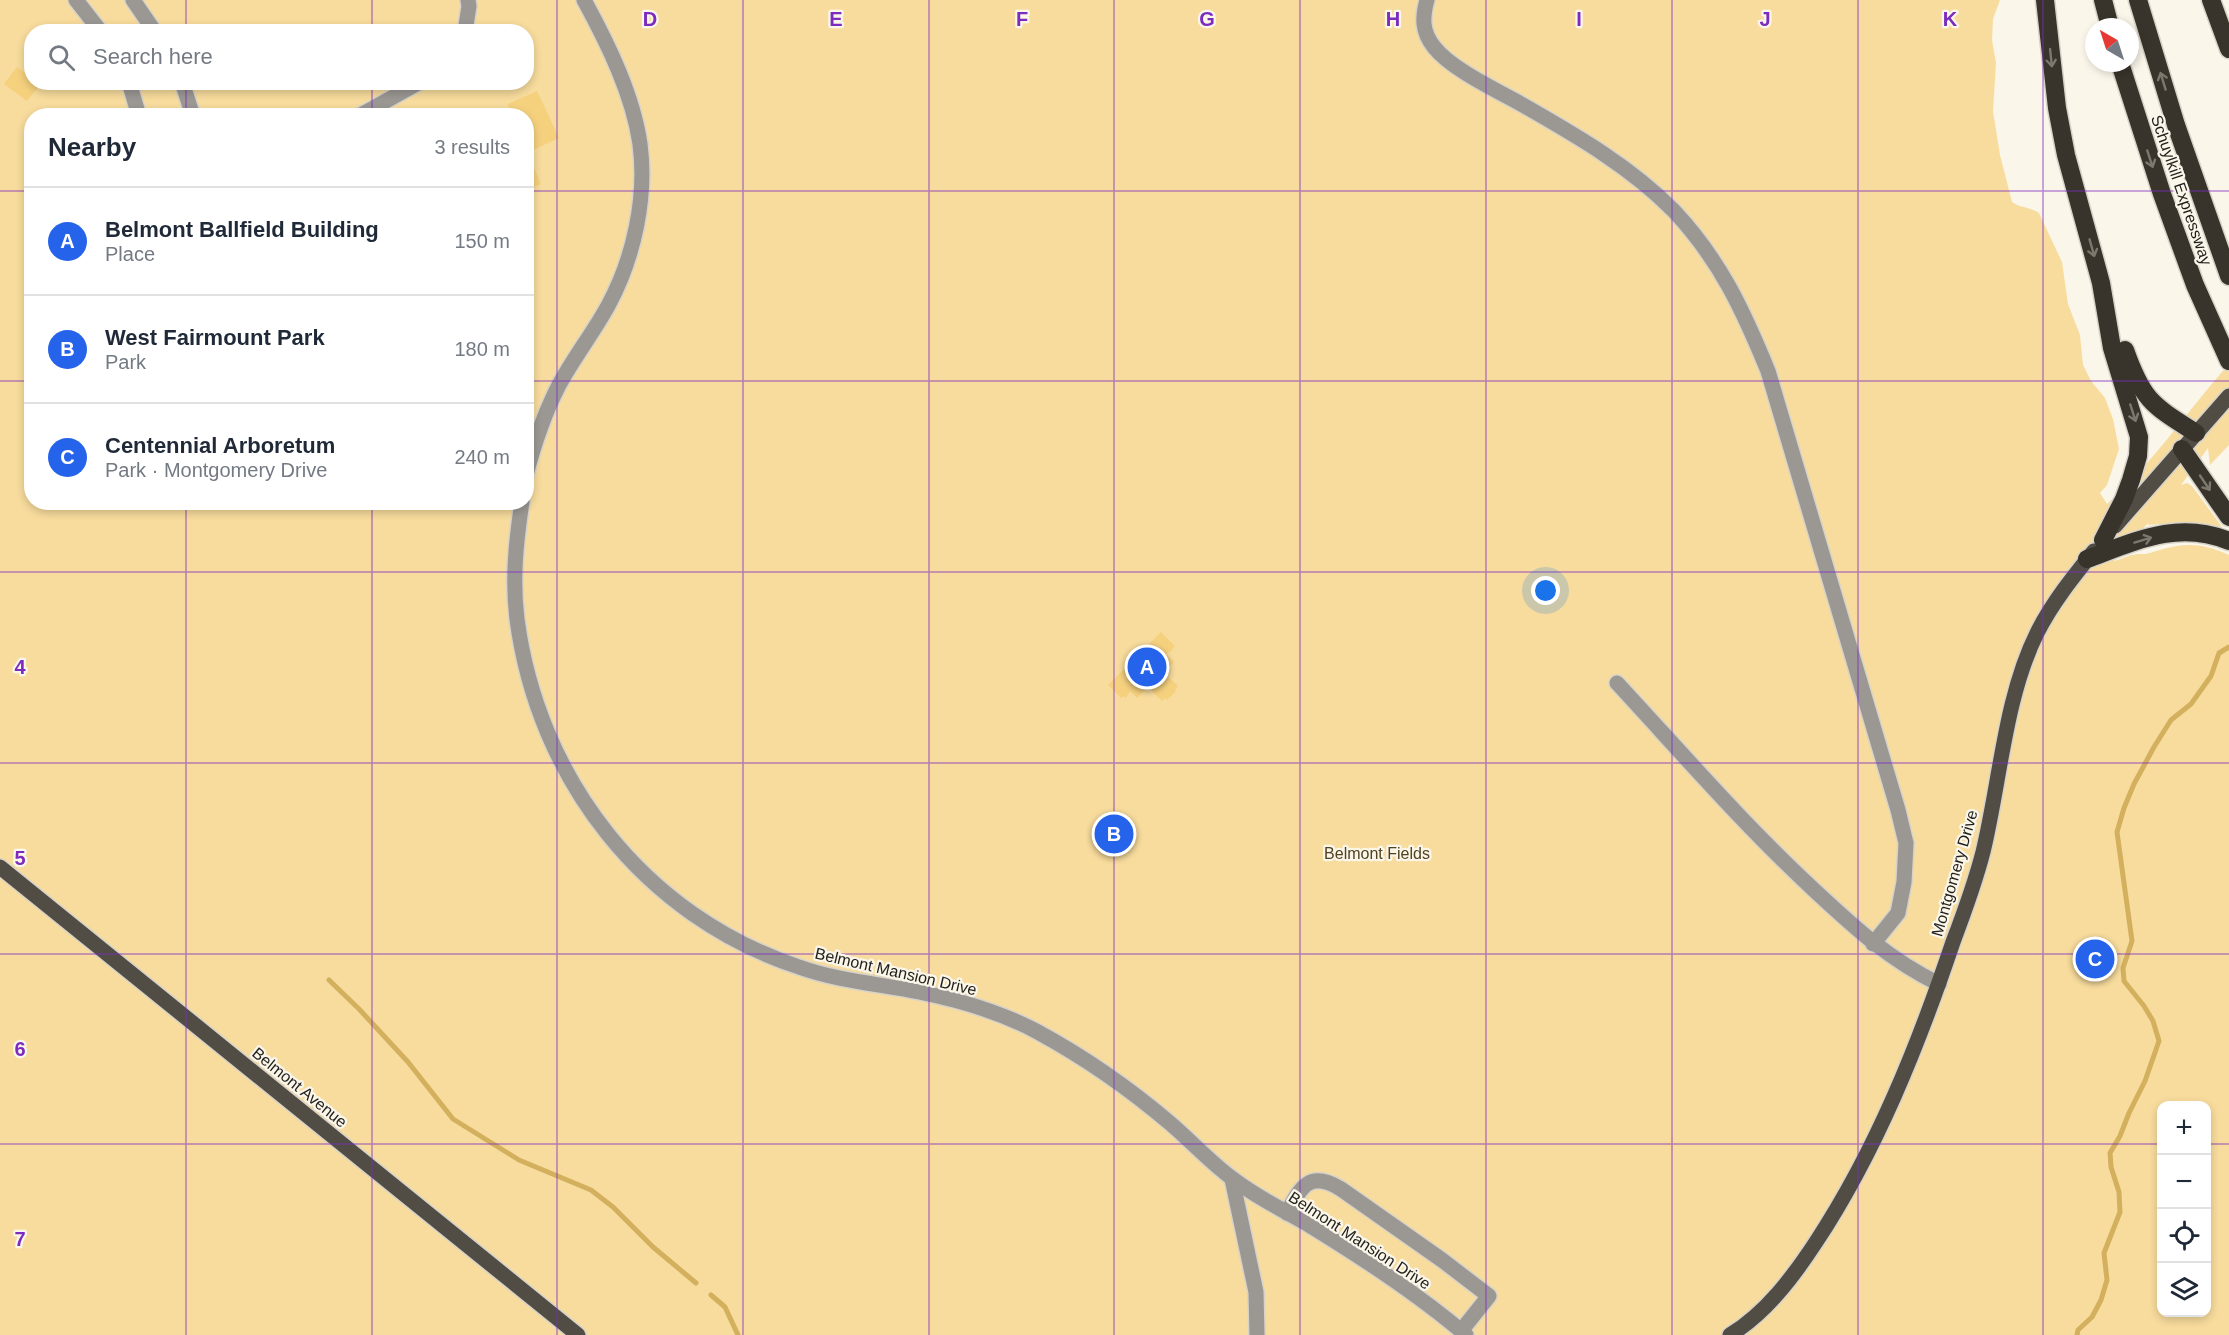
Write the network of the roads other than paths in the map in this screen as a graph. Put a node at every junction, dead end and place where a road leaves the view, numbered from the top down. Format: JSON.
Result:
{"nodes":[{"id":1,"x":76,"y":0,"type":"edge"},
{"id":2,"x":133,"y":0,"type":"edge"},
{"id":3,"x":468,"y":0,"type":"edge"},
{"id":4,"x":585,"y":0,"type":"edge"},
{"id":5,"x":1427,"y":0,"type":"edge"},
{"id":6,"x":2045,"y":0,"type":"edge"},
{"id":7,"x":2103,"y":0,"type":"edge"},
{"id":8,"x":2138,"y":0,"type":"edge"},
{"id":9,"x":2211,"y":0,"type":"edge"},
{"id":10,"x":2108,"y":18,"type":"edge"},
{"id":11,"x":95,"y":24,"type":"edge"},
{"id":12,"x":149,"y":24,"type":"edge"},
{"id":13,"x":466,"y":24,"type":"edge"},
{"id":14,"x":2229,"y":49,"type":"edge"},
{"id":15,"x":2123,"y":72,"type":"edge"},
{"id":16,"x":131,"y":90,"type":"edge"},
{"id":17,"x":184,"y":90,"type":"edge"},
{"id":18,"x":406,"y":90,"type":"edge"},
{"id":19,"x":137,"y":108,"type":"edge"},
{"id":20,"x":190,"y":108,"type":"edge"},
{"id":21,"x":373,"y":108,"type":"edge"},
{"id":22,"x":2229,"y":276,"type":"edge"},
{"id":23,"x":2104,"y":295,"type":"junction"},
{"id":24,"x":2229,"y":361,"type":"edge"},
{"id":25,"x":2229,"y":396,"type":"edge"},
{"id":26,"x":2196,"y":433,"type":"junction"},
{"id":27,"x":534,"y":448,"type":"edge"},
{"id":28,"x":2182,"y":449,"type":"junction"},
{"id":29,"x":521,"y":510,"type":"edge"},
{"id":30,"x":2229,"y":517,"type":"edge"},
{"id":31,"x":2103,"y":540,"type":"junction"},
{"id":32,"x":2229,"y":541,"type":"edge"},
{"id":33,"x":2087,"y":559,"type":"junction"},
{"id":34,"x":1617,"y":683,"type":"dead end"},
{"id":35,"x":0,"y":867,"type":"edge"},
{"id":36,"x":1872,"y":944,"type":"junction"},
{"id":37,"x":1940,"y":984,"type":"junction"},
{"id":38,"x":1232,"y":1179,"type":"junction"},
{"id":39,"x":1287,"y":1213,"type":"junction"},
{"id":40,"x":1464,"y":1333,"type":"edge"},
{"id":41,"x":575,"y":1335,"type":"edge"},
{"id":42,"x":1257,"y":1335,"type":"edge"},
{"id":43,"x":1730,"y":1335,"type":"edge"}],
"edges":[{"from":1,"to":11,"type":"street"},
{"from":2,"to":12,"type":"street"},
{"from":3,"to":13,"type":"street"},
{"from":4,"to":27,"type":"street"},
{"from":5,"to":36,"type":"street"},
{"from":6,"to":23,"type":"highway","one_way":true},
{"from":7,"to":10,"type":"highway"},
{"from":22,"to":8,"type":"highway","name":"Schuylkill Expressway","one_way":true},
{"from":9,"to":14,"type":"highway"},
{"from":15,"to":24,"type":"highway","name":"Schuylkill Expressway","one_way":true},
{"from":16,"to":19,"type":"street"},
{"from":17,"to":20,"type":"street"},
{"from":18,"to":21,"type":"street"},
{"from":23,"to":26,"type":"highway"},
{"from":23,"to":31,"type":"highway","one_way":true},
{"from":25,"to":26,"type":"main road","name":"Montgomery Drive"},
{"from":26,"to":28,"type":"main road","name":"Montgomery Drive"},
{"from":28,"to":30,"type":"highway","one_way":true},
{"from":28,"to":31,"type":"main road","name":"Montgomery Drive"},
{"from":29,"to":38,"type":"street","name":"Belmont Mansion Drive"},
{"from":31,"to":33,"type":"main road","name":"Montgomery Drive"},
{"from":33,"to":32,"type":"highway","one_way":true},
{"from":33,"to":37,"type":"main road","name":"Montgomery Drive"},
{"from":34,"to":36,"type":"street"},
{"from":35,"to":41,"type":"main road","name":"Belmont Avenue"},
{"from":36,"to":37,"type":"street"},
{"from":37,"to":43,"type":"main road","name":"Montgomery Drive"},
{"from":38,"to":39,"type":"street","name":"Belmont Mansion Drive"},
{"from":38,"to":42,"type":"street"},
{"from":39,"to":40,"type":"street","name":"Belmont Mansion Drive"},
{"from":39,"to":40,"type":"street"}]}
